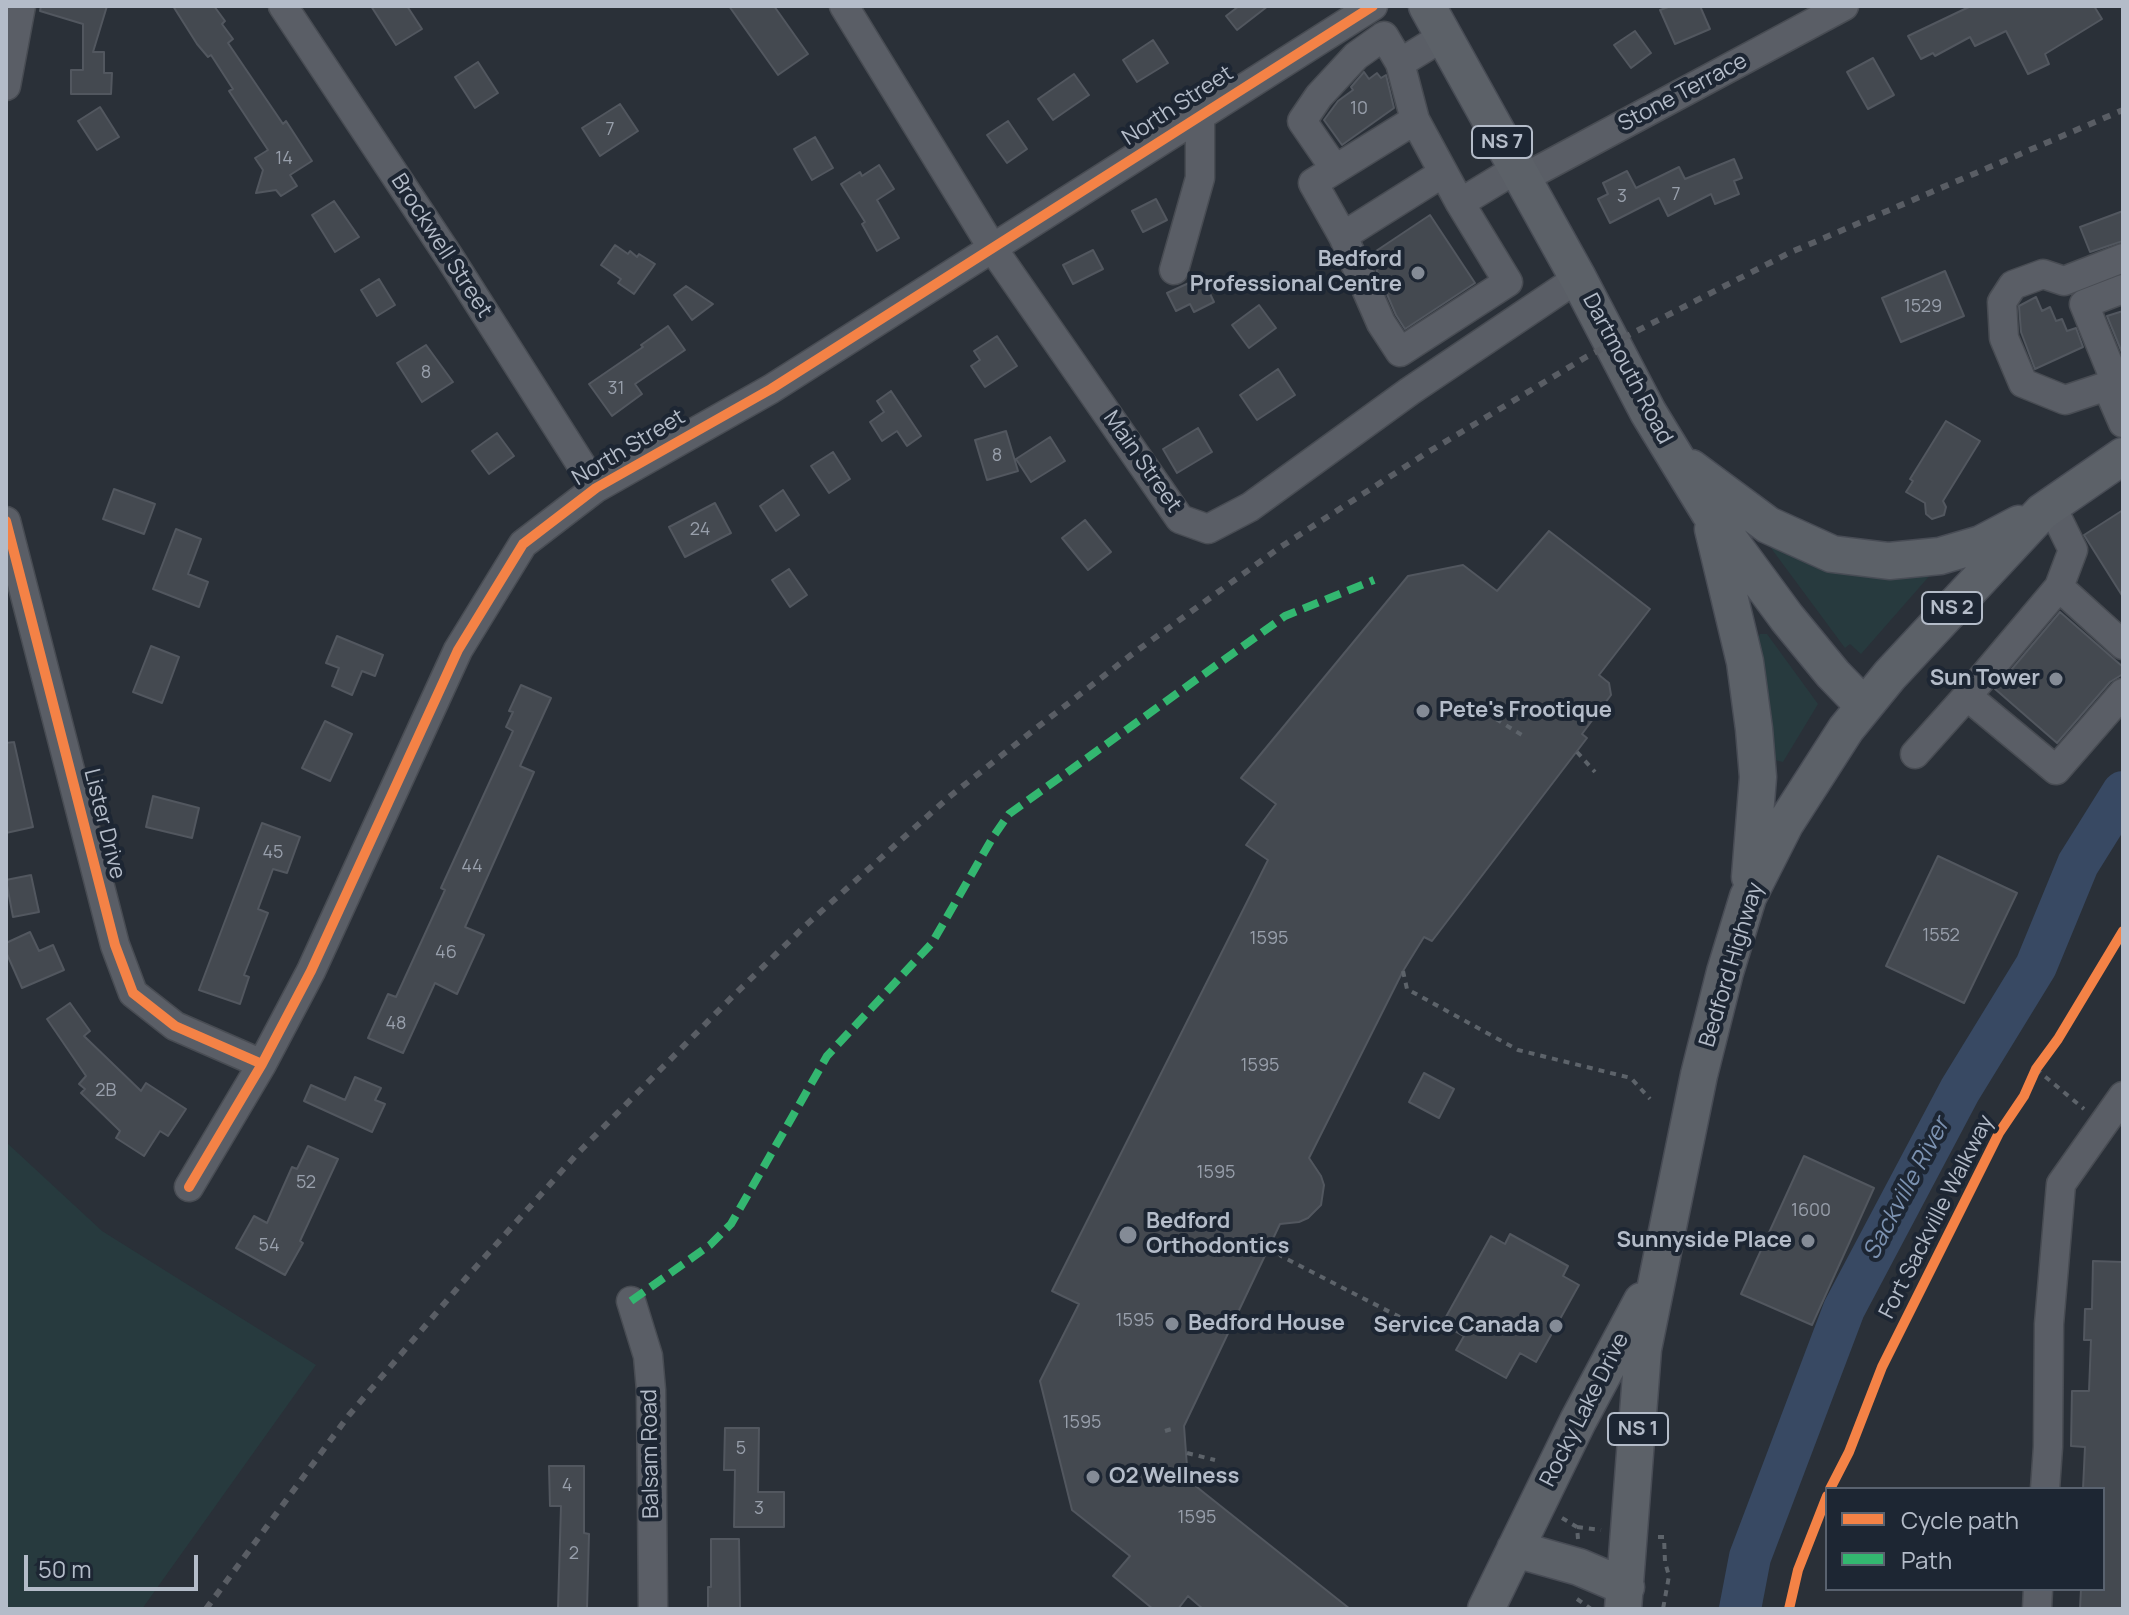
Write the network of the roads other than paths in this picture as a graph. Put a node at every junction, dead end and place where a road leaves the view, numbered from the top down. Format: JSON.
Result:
{"nodes":[{"id":1,"x":21,"y":6,"type":"edge"},
{"id":2,"x":283,"y":6,"type":"edge"},
{"id":3,"x":844,"y":6,"type":"edge"},
{"id":4,"x":1373,"y":6,"type":"edge"},
{"id":5,"x":1844,"y":6,"type":"edge"},
{"id":6,"x":1435,"y":21,"type":"edge"},
{"id":7,"x":1400,"y":63,"type":"junction"},
{"id":8,"x":6,"y":86,"type":"edge"},
{"id":9,"x":1200,"y":116,"type":"junction"},
{"id":10,"x":1415,"y":120,"type":"junction"},
{"id":11,"x":1335,"y":169,"type":"junction"},
{"id":12,"x":1443,"y":173,"type":"junction"},
{"id":13,"x":1519,"y":174,"type":"junction"},
{"id":14,"x":1460,"y":203,"type":"junction"},
{"id":15,"x":1343,"y":236,"type":"junction"},
{"id":16,"x":993,"y":249,"type":"junction"},
{"id":17,"x":2123,"y":258,"type":"edge"},
{"id":18,"x":1174,"y":270,"type":"dead end"},
{"id":19,"x":1578,"y":278,"type":"junction"},
{"id":20,"x":2123,"y":289,"type":"edge"},
{"id":21,"x":2123,"y":400,"type":"edge"},
{"id":22,"x":2123,"y":423,"type":"edge"},
{"id":23,"x":1674,"y":456,"type":"junction"},
{"id":24,"x":2123,"y":456,"type":"edge"},
{"id":25,"x":596,"y":488,"type":"junction"},
{"id":26,"x":2047,"y":509,"type":"junction"},
{"id":27,"x":1709,"y":512,"type":"junction"},
{"id":28,"x":6,"y":521,"type":"edge"},
{"id":29,"x":2059,"y":587,"type":"junction"},
{"id":30,"x":2123,"y":645,"type":"edge"},
{"id":31,"x":2123,"y":693,"type":"edge"},
{"id":32,"x":1967,"y":696,"type":"junction"},
{"id":33,"x":1864,"y":706,"type":"junction"},
{"id":34,"x":1915,"y":754,"type":"dead end"},
{"id":35,"x":1748,"y":897,"type":"junction"},
{"id":36,"x":262,"y":1064,"type":"junction"},
{"id":37,"x":2123,"y":1096,"type":"edge"},
{"id":38,"x":189,"y":1187,"type":"dead end"},
{"id":39,"x":1658,"y":1271,"type":"junction"},
{"id":40,"x":631,"y":1301,"type":"dead end"},
{"id":41,"x":2045,"y":1487,"type":"edge"},
{"id":42,"x":1515,"y":1549,"type":"junction"},
{"id":43,"x":1625,"y":1598,"type":"edge"},
{"id":44,"x":653,"y":1609,"type":"edge"},
{"id":45,"x":1486,"y":1609,"type":"edge"}],
"edges":[{"from":1,"to":8,"type":"street"},
{"from":2,"to":25,"type":"street","name":"Brockwell Street"},
{"from":3,"to":16,"type":"street","name":"Main Street"},
{"from":4,"to":9,"type":"street","name":"North Street"},
{"from":5,"to":13,"type":"street","name":"Stone Terrace"},
{"from":6,"to":7,"type":"street"},
{"from":6,"to":13,"type":"main road","name":"Dartmouth Road","number":"NS 7"},
{"from":7,"to":10,"type":"street"},
{"from":7,"to":11,"type":"street"},
{"from":9,"to":16,"type":"street","name":"North Street"},
{"from":9,"to":18,"type":"street"},
{"from":10,"to":11,"type":"street"},
{"from":10,"to":12,"type":"street"},
{"from":11,"to":15,"type":"street"},
{"from":12,"to":14,"type":"street"},
{"from":12,"to":15,"type":"street"},
{"from":13,"to":14,"type":"street","name":"Stone Terrace"},
{"from":13,"to":19,"type":"main road","name":"Dartmouth Road","number":"NS 7"},
{"from":14,"to":15,"type":"street"},
{"from":16,"to":19,"type":"street","name":"Main Street"},
{"from":16,"to":25,"type":"street","name":"North Street"},
{"from":17,"to":22,"type":"street"},
{"from":19,"to":23,"type":"main road","name":"Dartmouth Road","number":"NS 7"},
{"from":20,"to":21,"type":"street"},
{"from":23,"to":26,"type":"main road"},
{"from":23,"to":27,"type":"main road","name":"Dartmouth Road","number":"NS 7"},
{"from":24,"to":26,"type":"main road","name":"Bedford Highway","number":"NS 2"},
{"from":25,"to":36,"type":"street","name":"North Street"},
{"from":26,"to":29,"type":"street"},
{"from":26,"to":33,"type":"main road","name":"Bedford Highway","number":"NS 2"},
{"from":27,"to":33,"type":"main road","name":"Dartmouth Road","number":"NS 7"},
{"from":27,"to":35,"type":"main road"},
{"from":28,"to":36,"type":"street","name":"Lister Drive"},
{"from":29,"to":30,"type":"street"},
{"from":29,"to":32,"type":"street"},
{"from":31,"to":32,"type":"street"},
{"from":32,"to":34,"type":"street"},
{"from":33,"to":35,"type":"main road","name":"Bedford Highway","number":"NS 2"},
{"from":35,"to":39,"type":"main road","name":"Bedford Highway","number":"NS 2"},
{"from":36,"to":38,"type":"street","name":"North Street"},
{"from":37,"to":41,"type":"street"},
{"from":39,"to":42,"type":"main road","name":"Rocky Lake Drive","number":"NS 2"},
{"from":39,"to":43,"type":"main road","name":"Bedford Highway","number":"NS 1"},
{"from":40,"to":44,"type":"street","name":"Balsam Road"},
{"from":42,"to":43,"type":"main road"},
{"from":42,"to":45,"type":"main road","name":"Rocky Lake Drive","number":"NS 2"}]}
